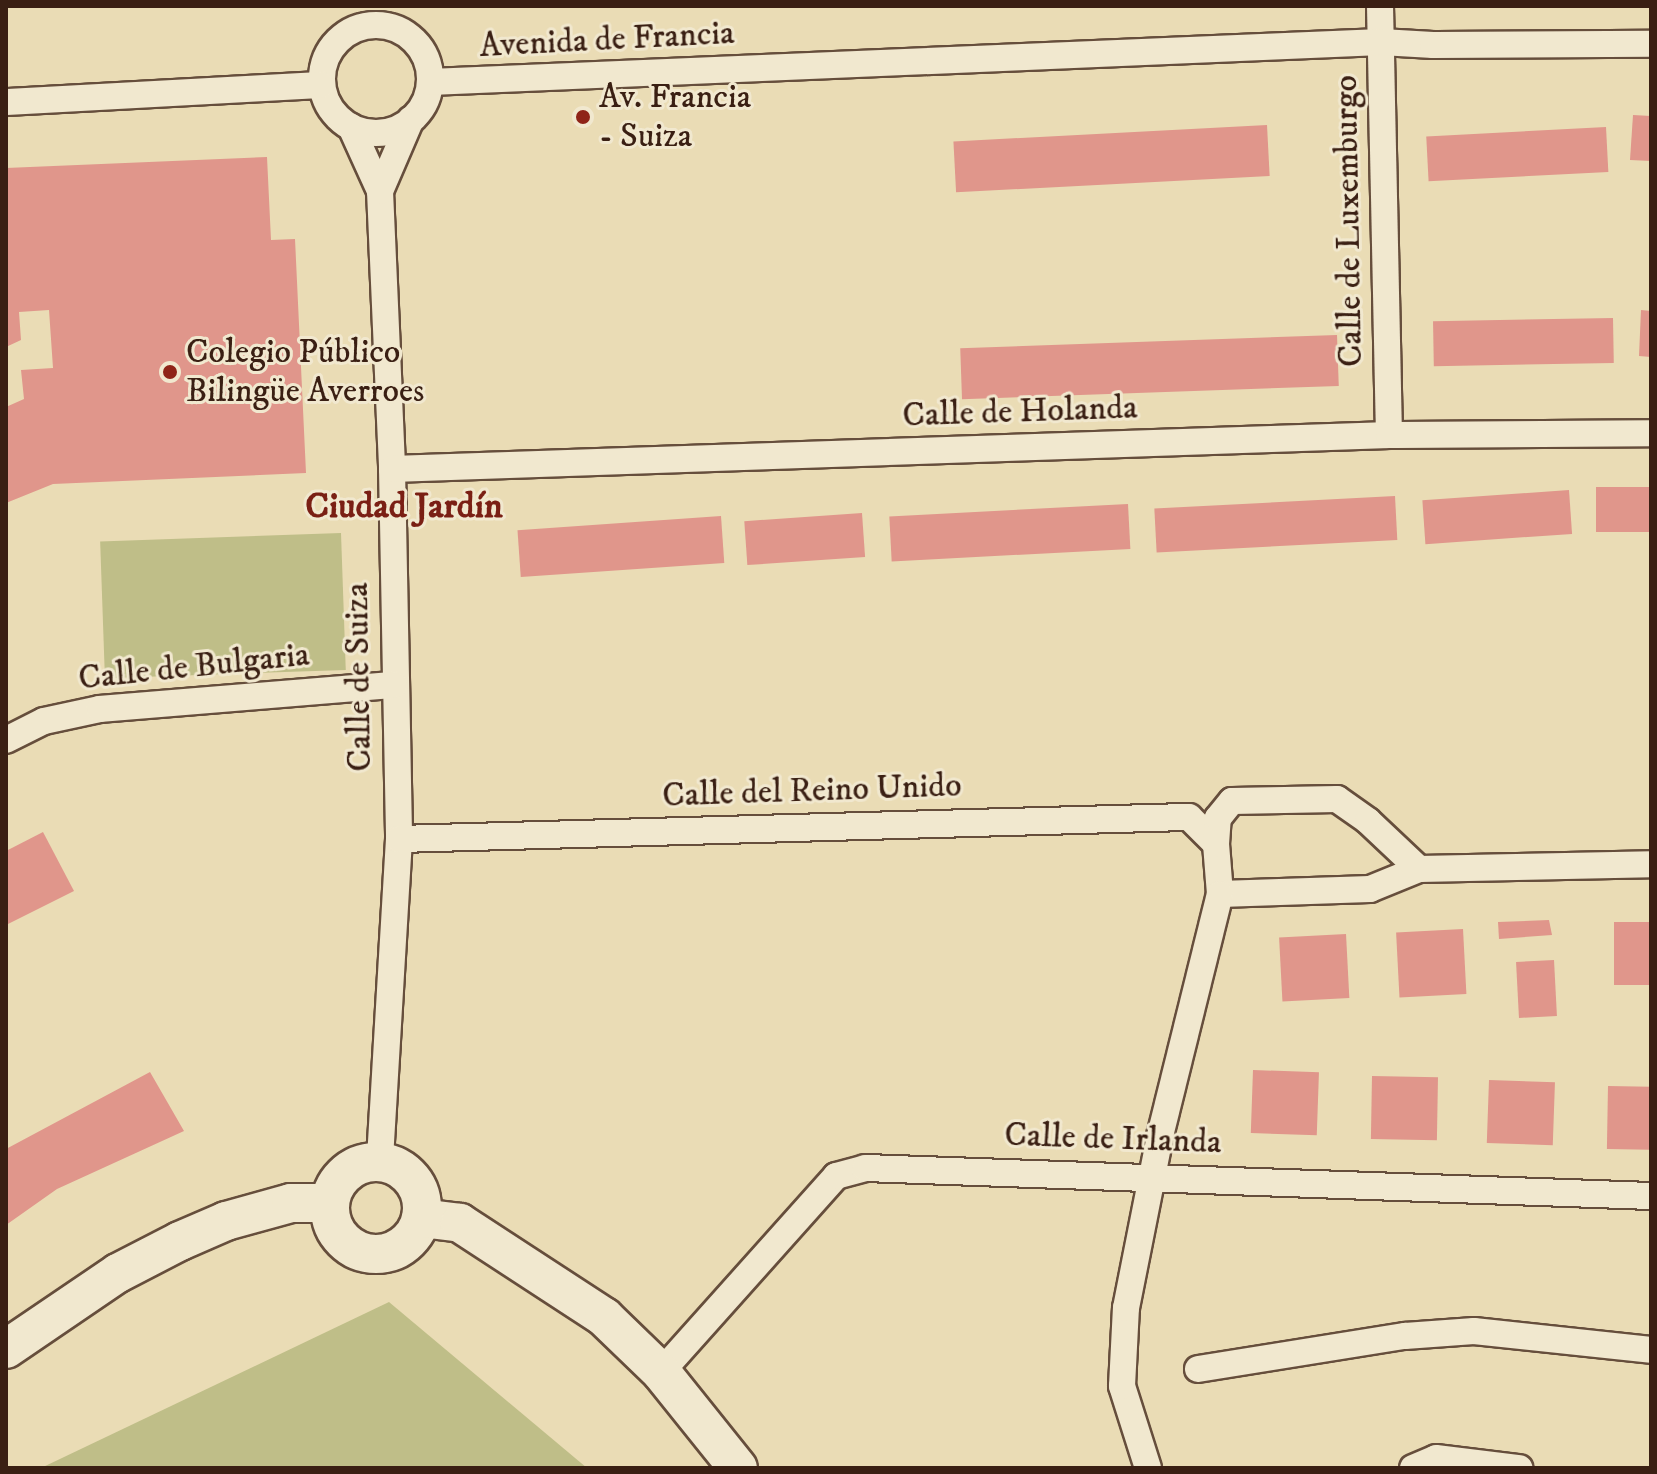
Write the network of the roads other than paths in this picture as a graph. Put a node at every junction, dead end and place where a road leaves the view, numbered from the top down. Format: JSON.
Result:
{"nodes":[{"id":1,"x":1380,"y":6,"type":"edge"},
{"id":2,"x":372,"y":15,"type":"edge"},
{"id":3,"x":1381,"y":42,"type":"junction"},
{"id":4,"x":1651,"y":44,"type":"edge"},
{"id":5,"x":430,"y":82,"type":"junction"},
{"id":6,"x":321,"y":85,"type":"junction"},
{"id":7,"x":6,"y":102,"type":"edge"},
{"id":8,"x":411,"y":119,"type":"junction"},
{"id":9,"x":351,"y":127,"type":"junction"},
{"id":10,"x":380,"y":191,"type":"junction"},
{"id":11,"x":1651,"y":433,"type":"edge"},
{"id":12,"x":1389,"y":435,"type":"junction"},
{"id":13,"x":392,"y":469,"type":"junction"},
{"id":14,"x":394,"y":685,"type":"junction"},
{"id":15,"x":6,"y":740,"type":"edge"},
{"id":16,"x":399,"y":839,"type":"junction"},
{"id":17,"x":1216,"y":844,"type":"junction"},
{"id":18,"x":1651,"y":864,"type":"edge"},
{"id":19,"x":1419,"y":869,"type":"junction"},
{"id":20,"x":1220,"y":894,"type":"junction"},
{"id":21,"x":380,"y":1161,"type":"junction"},
{"id":22,"x":1154,"y":1176,"type":"junction"},
{"id":23,"x":1651,"y":1196,"type":"edge"},
{"id":24,"x":330,"y":1203,"type":"junction"},
{"id":25,"x":421,"y":1218,"type":"junction"},
{"id":26,"x":6,"y":1349,"type":"edge"},
{"id":27,"x":1651,"y":1350,"type":"edge"},
{"id":28,"x":1198,"y":1369,"type":"dead end"},
{"id":29,"x":661,"y":1372,"type":"junction"},
{"id":30,"x":738,"y":1468,"type":"edge"},
{"id":31,"x":1148,"y":1468,"type":"edge"},
{"id":32,"x":1413,"y":1468,"type":"edge"},
{"id":33,"x":1519,"y":1468,"type":"edge"}],
"edges":[{"from":1,"to":3,"type":"street","name":"Calle de Luxemburgo"},
{"from":2,"to":5,"type":"street"},
{"from":2,"to":6,"type":"street"},
{"from":3,"to":4,"type":"street","name":"Avenida de Francia"},
{"from":3,"to":5,"type":"street","name":"Avenida de Francia"},
{"from":3,"to":12,"type":"street","name":"Calle de Luxemburgo"},
{"from":5,"to":8,"type":"street"},
{"from":6,"to":7,"type":"street"},
{"from":6,"to":9,"type":"street"},
{"from":8,"to":9,"type":"street"},
{"from":8,"to":10,"type":"street"},
{"from":9,"to":10,"type":"street"},
{"from":10,"to":13,"type":"street","name":"Calle de Suiza"},
{"from":11,"to":12,"type":"street","name":"Calle de Holanda"},
{"from":12,"to":13,"type":"street","name":"Calle de Holanda"},
{"from":13,"to":14,"type":"street","name":"Calle de Suiza"},
{"from":14,"to":15,"type":"street","name":"Calle de Bulgaria"},
{"from":14,"to":16,"type":"street","name":"Calle de Suiza"},
{"from":16,"to":17,"type":"street","name":"Calle del Reino Unido"},
{"from":16,"to":21,"type":"street","name":"Calle de Suiza"},
{"from":17,"to":19,"type":"street"},
{"from":17,"to":20,"type":"street"},
{"from":18,"to":19,"type":"street"},
{"from":19,"to":20,"type":"street"},
{"from":20,"to":22,"type":"street"},
{"from":21,"to":24,"type":"street"},
{"from":21,"to":25,"type":"street"},
{"from":22,"to":23,"type":"street","name":"Calle de Irlanda"},
{"from":22,"to":29,"type":"street","name":"Calle de Irlanda"},
{"from":22,"to":31,"type":"street"},
{"from":24,"to":25,"type":"street"},
{"from":24,"to":26,"type":"street"},
{"from":25,"to":29,"type":"street"},
{"from":27,"to":28,"type":"street"},
{"from":29,"to":30,"type":"street"},
{"from":32,"to":33,"type":"street"}]}
